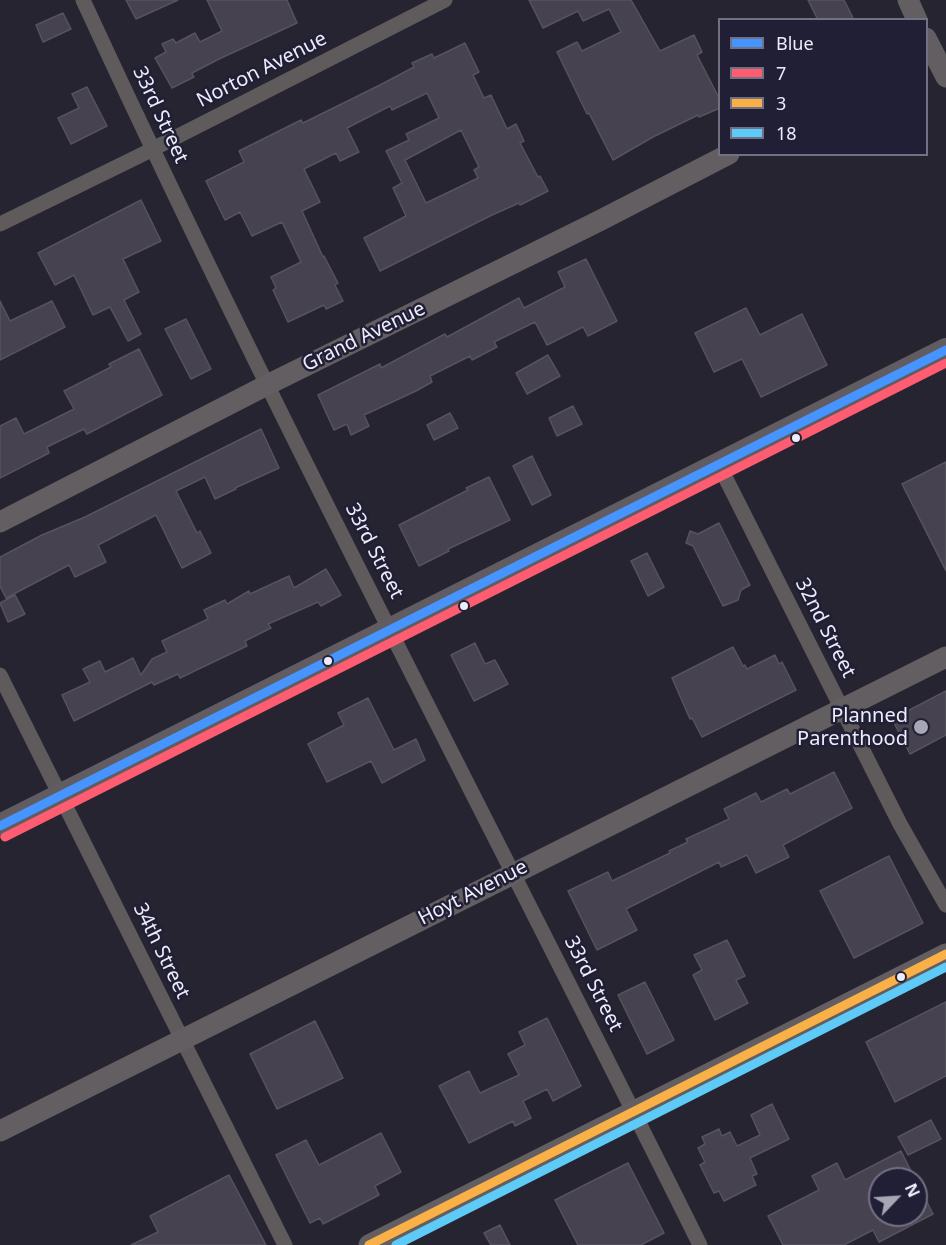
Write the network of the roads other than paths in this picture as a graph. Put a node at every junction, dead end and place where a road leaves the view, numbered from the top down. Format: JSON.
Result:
{"nodes":[{"id":1,"x":83,"y":0,"type":"edge"},
{"id":2,"x":445,"y":0,"type":"edge"},
{"id":3,"x":908,"y":0,"type":"edge"},
{"id":4,"x":916,"y":18,"type":"edge"},
{"id":5,"x":933,"y":46,"type":"edge"},
{"id":6,"x":946,"y":77,"type":"edge"},
{"id":7,"x":152,"y":150,"type":"junction"},
{"id":8,"x":725,"y":156,"type":"edge"},
{"id":9,"x":0,"y":224,"type":"edge"},
{"id":10,"x":946,"y":350,"type":"edge"},
{"id":11,"x":267,"y":385,"type":"junction"},
{"id":12,"x":719,"y":465,"type":"junction"},
{"id":13,"x":0,"y":522,"type":"edge"},
{"id":14,"x":390,"y":629,"type":"junction"},
{"id":15,"x":946,"y":657,"type":"edge"},
{"id":16,"x":0,"y":675,"type":"edge"},
{"id":17,"x":842,"y":709,"type":"junction"},
{"id":18,"x":61,"y":795,"type":"junction"},
{"id":19,"x":0,"y":826,"type":"edge"},
{"id":20,"x":512,"y":873,"type":"junction"},
{"id":21,"x":946,"y":905,"type":"edge"},
{"id":22,"x":946,"y":954,"type":"edge"},
{"id":23,"x":182,"y":1040,"type":"junction"},
{"id":24,"x":634,"y":1112,"type":"junction"},
{"id":25,"x":0,"y":1131,"type":"edge"},
{"id":26,"x":285,"y":1245,"type":"edge"},
{"id":27,"x":369,"y":1245,"type":"edge"},
{"id":28,"x":700,"y":1245,"type":"edge"}],
"edges":[{"from":1,"to":7,"type":"street","name":"33rd Street"},
{"from":2,"to":7,"type":"street","name":"Norton Avenue"},
{"from":3,"to":4,"type":"street"},
{"from":5,"to":6,"type":"street"},
{"from":7,"to":9,"type":"street","name":"Norton Avenue"},
{"from":7,"to":11,"type":"street","name":"33rd Street"},
{"from":8,"to":11,"type":"street","name":"Grand Avenue"},
{"from":10,"to":12,"type":"main road"},
{"from":11,"to":13,"type":"street","name":"Grand Avenue"},
{"from":11,"to":14,"type":"street","name":"33rd Street"},
{"from":12,"to":14,"type":"main road"},
{"from":12,"to":17,"type":"street","name":"32nd Street"},
{"from":14,"to":18,"type":"main road"},
{"from":14,"to":20,"type":"street","name":"33rd Street"},
{"from":15,"to":17,"type":"street","name":"Hoyt Avenue"},
{"from":16,"to":18,"type":"street","name":"34th Street"},
{"from":17,"to":20,"type":"street","name":"Hoyt Avenue"},
{"from":17,"to":21,"type":"street","name":"32nd Street"},
{"from":18,"to":19,"type":"main road"},
{"from":18,"to":23,"type":"street","name":"34th Street"},
{"from":20,"to":23,"type":"street","name":"Hoyt Avenue"},
{"from":20,"to":24,"type":"street","name":"33rd Street"},
{"from":22,"to":24,"type":"street"},
{"from":23,"to":25,"type":"street","name":"Hoyt Avenue"},
{"from":23,"to":26,"type":"street","name":"34th Street"},
{"from":24,"to":27,"type":"street"},
{"from":24,"to":28,"type":"street","name":"33rd Street"}]}
